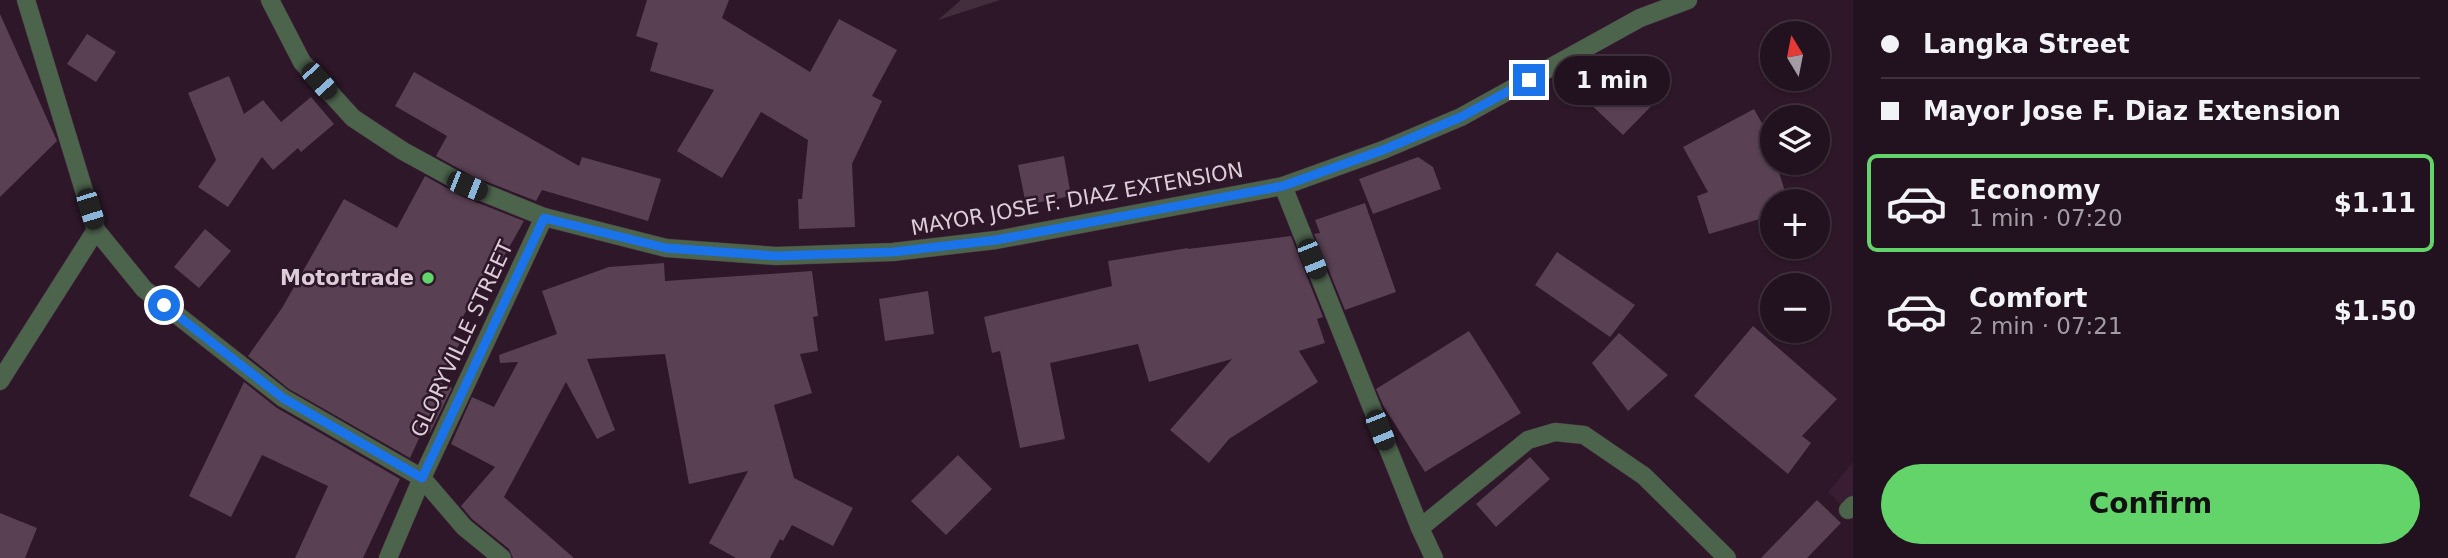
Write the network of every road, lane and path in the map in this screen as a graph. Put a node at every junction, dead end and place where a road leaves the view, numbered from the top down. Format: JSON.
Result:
{"nodes":[{"id":1,"x":26,"y":0,"type":"edge"},
{"id":2,"x":270,"y":0,"type":"edge"},
{"id":3,"x":1688,"y":0,"type":"edge"},
{"id":4,"x":1283,"y":186,"type":"junction"},
{"id":5,"x":544,"y":218,"type":"junction"},
{"id":6,"x":96,"y":230,"type":"junction"},
{"id":7,"x":0,"y":381,"type":"edge"},
{"id":8,"x":422,"y":478,"type":"junction"},
{"id":9,"x":1420,"y":528,"type":"junction"},
{"id":10,"x":388,"y":558,"type":"edge"},
{"id":11,"x":502,"y":558,"type":"edge"},
{"id":12,"x":1434,"y":558,"type":"edge"},
{"id":13,"x":1727,"y":558,"type":"edge"}],
"edges":[{"from":1,"to":6,"type":"street"},
{"from":2,"to":5,"type":"street","name":"MAYOR JOSE F. DIAZ EXTENSION"},
{"from":3,"to":4,"type":"street","name":"MAYOR JOSE F. DIAZ EXTENSION"},
{"from":4,"to":5,"type":"street","name":"MAYOR JOSE F. DIAZ EXTENSION"},
{"from":4,"to":9,"type":"street"},
{"from":5,"to":8,"type":"street","name":"GLORYVILLE STREET"},
{"from":6,"to":7,"type":"street"},
{"from":6,"to":8,"type":"street"},
{"from":8,"to":10,"type":"street","name":"GLORYVILLE STREET"},
{"from":8,"to":11,"type":"street"},
{"from":9,"to":12,"type":"street"},
{"from":9,"to":13,"type":"street"}]}
